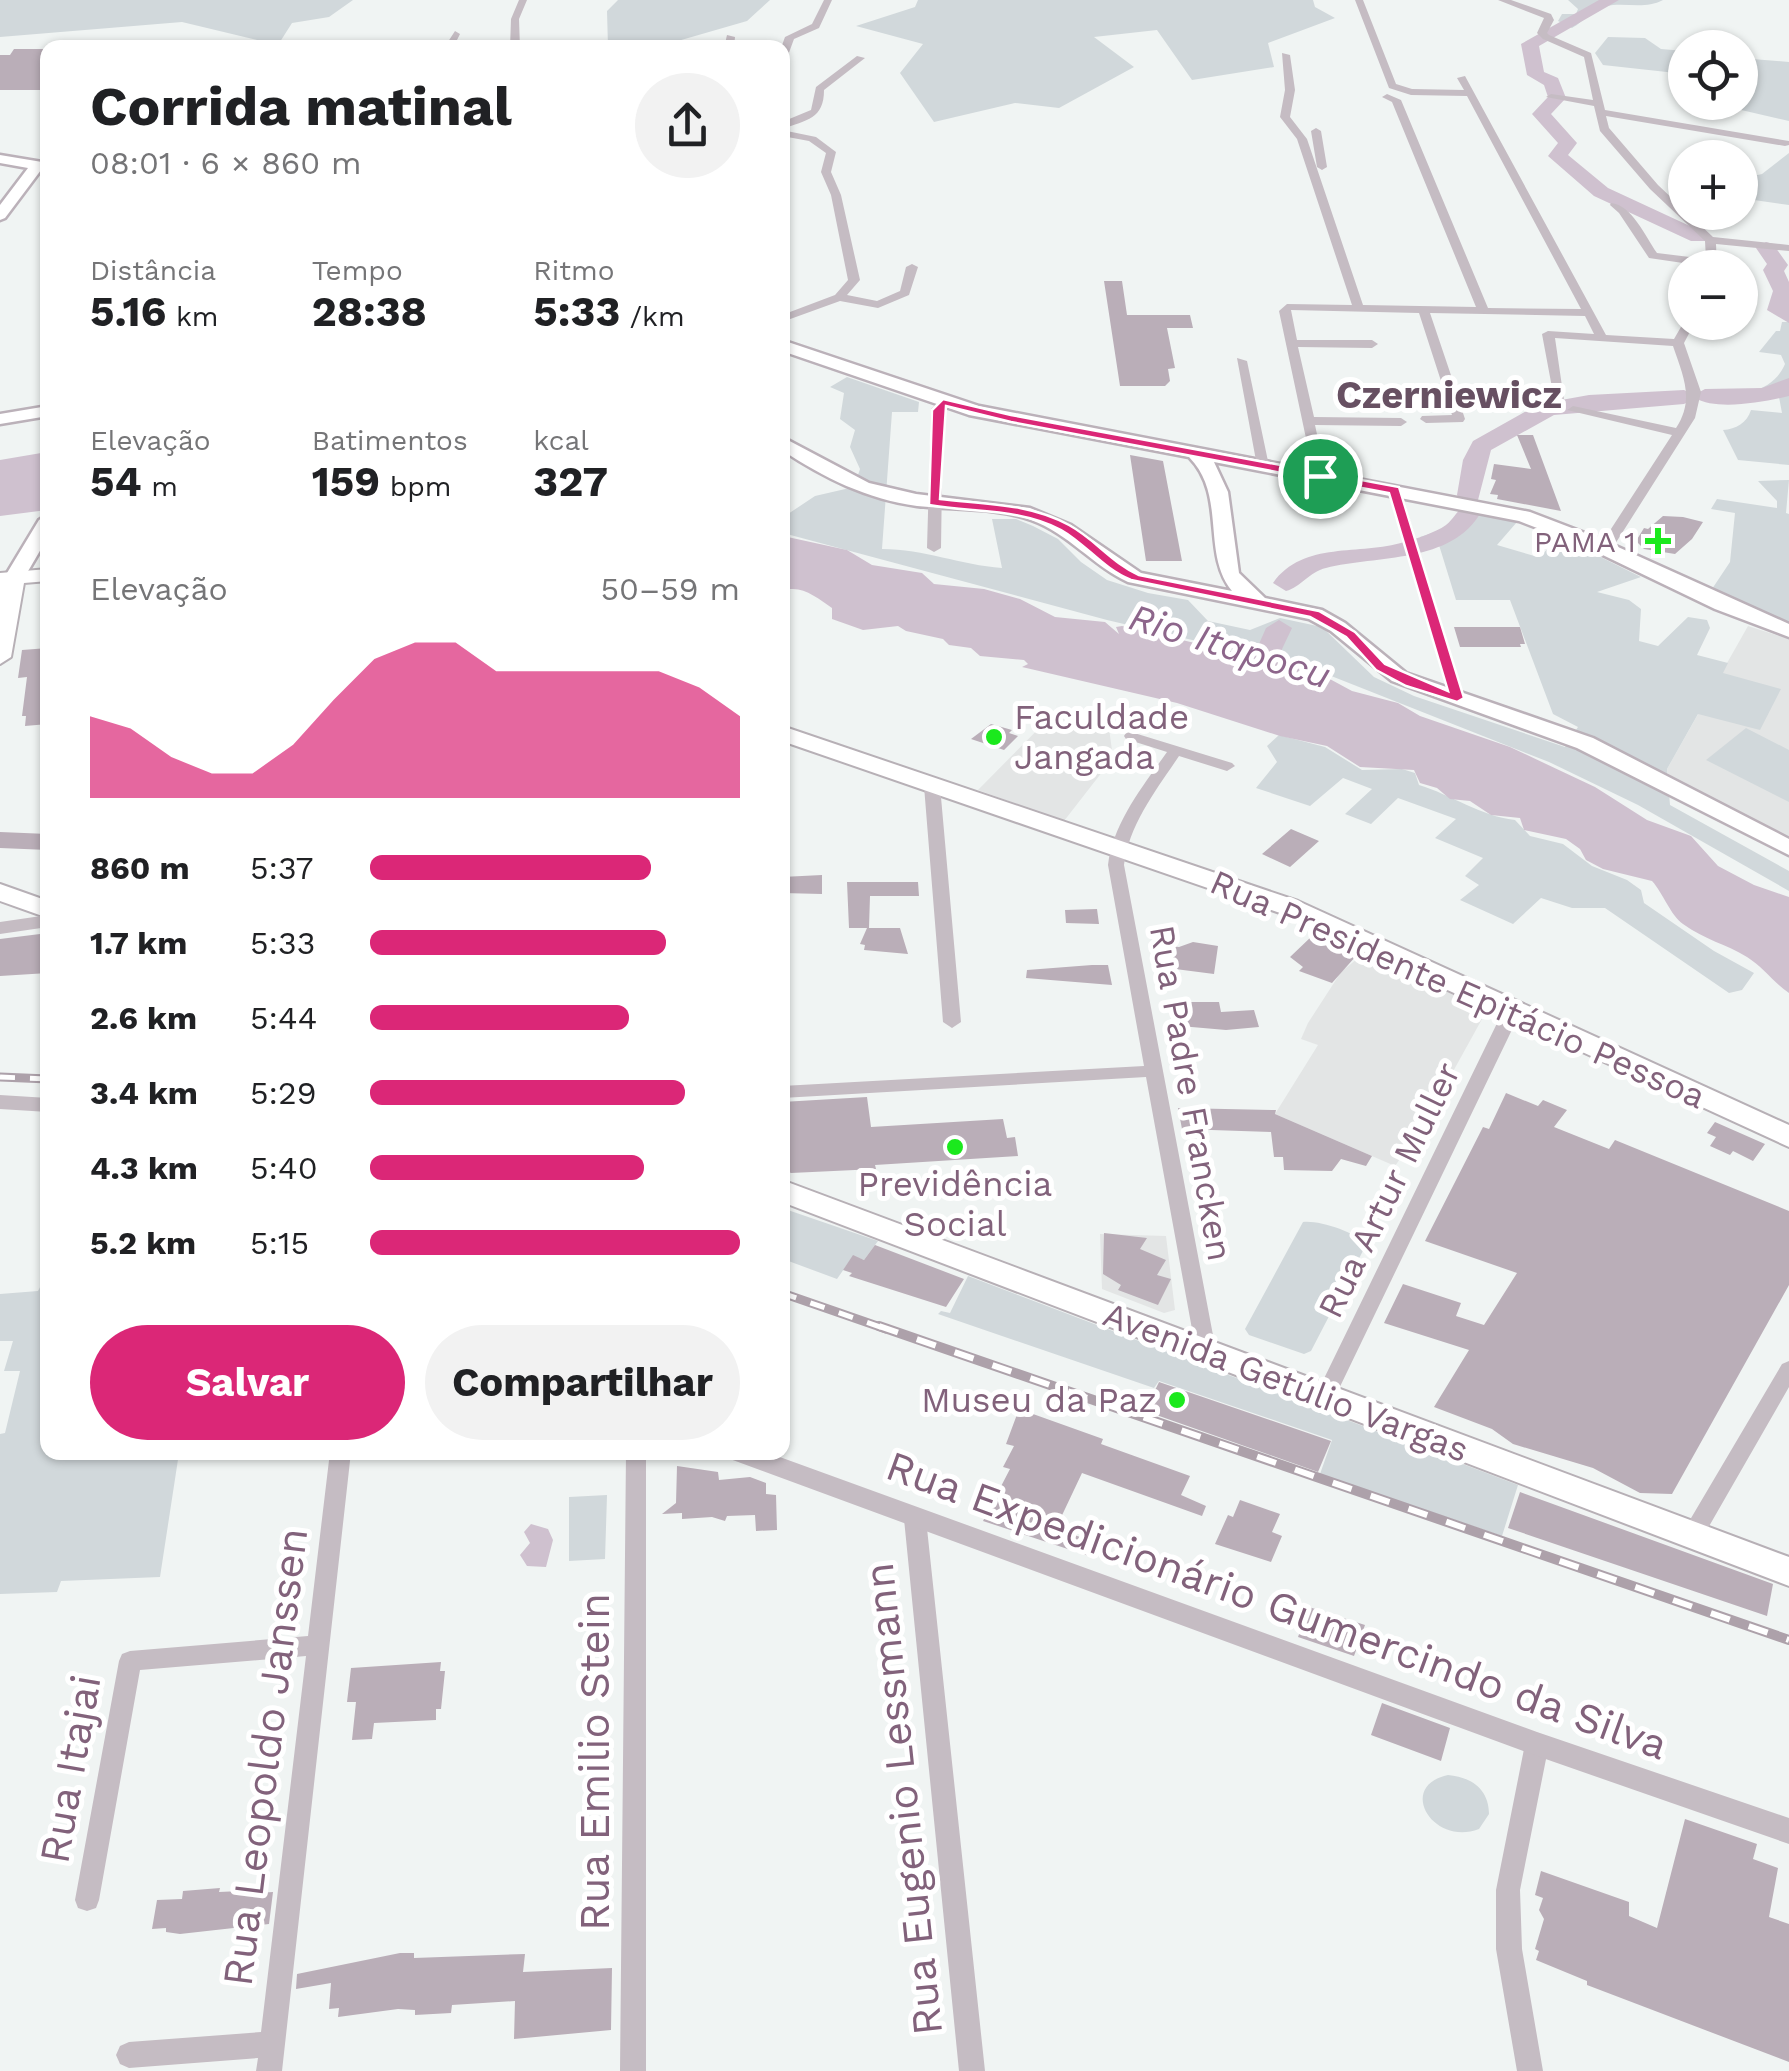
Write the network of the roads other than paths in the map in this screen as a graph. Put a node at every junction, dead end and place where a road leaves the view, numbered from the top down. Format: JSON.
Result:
{"nodes":[{"id":1,"x":523,"y":0,"type":"edge"},
{"id":2,"x":828,"y":0,"type":"edge"},
{"id":3,"x":1359,"y":0,"type":"edge"},
{"id":4,"x":1502,"y":0,"type":"edge"},
{"id":5,"x":455,"y":34,"type":"dead end"},
{"id":6,"x":452,"y":40,"type":"edge"},
{"id":7,"x":515,"y":40,"type":"edge"},
{"id":8,"x":789,"y":40,"type":"edge"},
{"id":9,"x":1540,"y":48,"type":"dead end"},
{"id":10,"x":1285,"y":55,"type":"dead end"},
{"id":11,"x":1588,"y":55,"type":"junction"},
{"id":12,"x":860,"y":58,"type":"dead end"},
{"id":13,"x":1462,"y":78,"type":"dead end"},
{"id":14,"x":1390,"y":92,"type":"junction"},
{"id":15,"x":1470,"y":93,"type":"junction"},
{"id":16,"x":1551,"y":97,"type":"dead end"},
{"id":17,"x":1598,"y":108,"type":"junction"},
{"id":18,"x":790,"y":126,"type":"edge"},
{"id":19,"x":1316,"y":131,"type":"dead end"},
{"id":20,"x":790,"y":132,"type":"edge"},
{"id":21,"x":1785,"y":143,"type":"dead end"},
{"id":22,"x":0,"y":159,"type":"edge"},
{"id":23,"x":40,"y":166,"type":"edge"},
{"id":24,"x":40,"y":169,"type":"edge"},
{"id":25,"x":1315,"y":174,"type":"junction"},
{"id":26,"x":1615,"y":205,"type":"dead end"},
{"id":27,"x":0,"y":216,"type":"edge"},
{"id":28,"x":1710,"y":240,"type":"junction"},
{"id":29,"x":1789,"y":248,"type":"edge"},
{"id":30,"x":1711,"y":250,"type":"edge"},
{"id":31,"x":1668,"y":258,"type":"edge"},
{"id":32,"x":912,"y":266,"type":"dead end"},
{"id":33,"x":839,"y":297,"type":"junction"},
{"id":34,"x":1358,"y":307,"type":"junction"},
{"id":35,"x":1422,"y":309,"type":"junction"},
{"id":36,"x":1483,"y":310,"type":"junction"},
{"id":37,"x":1588,"y":313,"type":"junction"},
{"id":38,"x":790,"y":316,"type":"edge"},
{"id":39,"x":1602,"y":338,"type":"junction"},
{"id":40,"x":1680,"y":340,"type":"edge"},
{"id":41,"x":1292,"y":343,"type":"junction"},
{"id":42,"x":1678,"y":343,"type":"junction"},
{"id":43,"x":1372,"y":344,"type":"dead end"},
{"id":44,"x":790,"y":348,"type":"edge"},
{"id":45,"x":1240,"y":361,"type":"dead end"},
{"id":46,"x":1452,"y":397,"type":"junction"},
{"id":47,"x":943,"y":402,"type":"junction"},
{"id":48,"x":1573,"y":410,"type":"dead end"},
{"id":49,"x":40,"y":412,"type":"edge"},
{"id":50,"x":0,"y":419,"type":"edge"},
{"id":51,"x":1426,"y":419,"type":"dead end"},
{"id":52,"x":1308,"y":421,"type":"junction"},
{"id":53,"x":1401,"y":422,"type":"dead end"},
{"id":54,"x":1681,"y":433,"type":"junction"},
{"id":55,"x":790,"y":447,"type":"edge"},
{"id":56,"x":1195,"y":453,"type":"junction"},
{"id":57,"x":1263,"y":466,"type":"junction"},
{"id":58,"x":1293,"y":471,"type":"junction"},
{"id":59,"x":1320,"y":476,"type":"junction"},
{"id":60,"x":1394,"y":490,"type":"junction"},
{"id":61,"x":1218,"y":496,"type":"junction"},
{"id":62,"x":934,"y":502,"type":"junction"},
{"id":63,"x":40,"y":531,"type":"edge"},
{"id":64,"x":934,"y":548,"type":"dead end"},
{"id":65,"x":1605,"y":550,"type":"junction"},
{"id":66,"x":1229,"y":573,"type":"junction"},
{"id":67,"x":40,"y":576,"type":"edge"},
{"id":68,"x":7,"y":578,"type":"edge"},
{"id":69,"x":1182,"y":588,"type":"junction"},
{"id":70,"x":1260,"y":602,"type":"junction"},
{"id":71,"x":1789,"y":631,"type":"edge"},
{"id":72,"x":0,"y":657,"type":"edge"},
{"id":73,"x":1457,"y":698,"type":"junction"},
{"id":74,"x":1132,"y":736,"type":"dead end"},
{"id":75,"x":790,"y":737,"type":"edge"},
{"id":76,"x":1176,"y":750,"type":"junction"},
{"id":77,"x":1227,"y":766,"type":"dead end"},
{"id":78,"x":932,"y":786,"type":"junction"},
{"id":79,"x":1120,"y":847,"type":"junction"},
{"id":80,"x":1789,"y":848,"type":"edge"},
{"id":81,"x":0,"y":892,"type":"edge"},
{"id":82,"x":40,"y":907,"type":"edge"},
{"id":83,"x":40,"y":922,"type":"edge"},
{"id":84,"x":0,"y":928,"type":"edge"},
{"id":85,"x":1512,"y":1011,"type":"junction"},
{"id":86,"x":952,"y":1022,"type":"dead end"},
{"id":87,"x":1155,"y":1070,"type":"junction"},
{"id":88,"x":790,"y":1092,"type":"edge"},
{"id":89,"x":0,"y":1102,"type":"edge"},
{"id":90,"x":40,"y":1104,"type":"edge"},
{"id":91,"x":1789,"y":1137,"type":"edge"},
{"id":92,"x":790,"y":1193,"type":"edge"},
{"id":93,"x":1206,"y":1351,"type":"junction"},
{"id":94,"x":1789,"y":1368,"type":"edge"},
{"id":95,"x":1325,"y":1397,"type":"junction"},
{"id":96,"x":340,"y":1460,"type":"edge"},
{"id":97,"x":636,"y":1460,"type":"edge"},
{"id":98,"x":759,"y":1460,"type":"edge"},
{"id":99,"x":915,"y":1519,"type":"junction"},
{"id":100,"x":1692,"y":1536,"type":"junction"},
{"id":101,"x":1789,"y":1572,"type":"edge"},
{"id":102,"x":318,"y":1646,"type":"junction"},
{"id":103,"x":1537,"y":1744,"type":"junction"},
{"id":104,"x":1789,"y":1830,"type":"edge"},
{"id":105,"x":86,"y":1900,"type":"dead end"},
{"id":106,"x":272,"y":2044,"type":"junction"},
{"id":107,"x":129,"y":2056,"type":"dead end"},
{"id":108,"x":270,"y":2071,"type":"edge"},
{"id":109,"x":632,"y":2071,"type":"edge"},
{"id":110,"x":972,"y":2071,"type":"edge"},
{"id":111,"x":1530,"y":2071,"type":"edge"}],
"edges":[{"from":1,"to":7,"type":"street"},
{"from":2,"to":8,"type":"street"},
{"from":3,"to":14,"type":"street"},
{"from":4,"to":11,"type":"street"},
{"from":5,"to":6,"type":"street"},
{"from":9,"to":11,"type":"street"},
{"from":10,"to":25,"type":"street"},
{"from":11,"to":17,"type":"street"},
{"from":12,"to":18,"type":"street"},
{"from":13,"to":15,"type":"street"},
{"from":14,"to":15,"type":"street"},
{"from":14,"to":36,"type":"street"},
{"from":15,"to":37,"type":"street"},
{"from":16,"to":17,"type":"street"},
{"from":17,"to":21,"type":"street"},
{"from":17,"to":28,"type":"street"},
{"from":19,"to":25,"type":"street"},
{"from":20,"to":33,"type":"street"},
{"from":22,"to":23,"type":"main road"},
{"from":24,"to":27,"type":"main road"},
{"from":25,"to":34,"type":"street"},
{"from":26,"to":31,"type":"street"},
{"from":28,"to":29,"type":"street"},
{"from":28,"to":30,"type":"street"},
{"from":32,"to":33,"type":"street"},
{"from":33,"to":38,"type":"street"},
{"from":34,"to":35,"type":"street"},
{"from":34,"to":41,"type":"street"},
{"from":35,"to":36,"type":"street"},
{"from":35,"to":46,"type":"street"},
{"from":36,"to":37,"type":"street"},
{"from":37,"to":39,"type":"street"},
{"from":39,"to":42,"type":"street"},
{"from":39,"to":46,"type":"street"},
{"from":40,"to":42,"type":"street"},
{"from":41,"to":43,"type":"street"},
{"from":41,"to":52,"type":"street"},
{"from":42,"to":54,"type":"street"},
{"from":44,"to":47,"type":"main road"},
{"from":45,"to":57,"type":"street"},
{"from":46,"to":51,"type":"street"},
{"from":47,"to":56,"type":"main road"},
{"from":47,"to":62,"type":"street"},
{"from":48,"to":54,"type":"street"},
{"from":49,"to":50,"type":"main road"},
{"from":52,"to":53,"type":"street"},
{"from":52,"to":59,"type":"street"},
{"from":54,"to":65,"type":"street"},
{"from":55,"to":62,"type":"main road"},
{"from":56,"to":57,"type":"main road"},
{"from":56,"to":61,"type":"main road"},
{"from":57,"to":58,"type":"main road"},
{"from":58,"to":59,"type":"main road"},
{"from":58,"to":61,"type":"main road"},
{"from":59,"to":60,"type":"main road"},
{"from":60,"to":65,"type":"main road"},
{"from":60,"to":73,"type":"street"},
{"from":61,"to":66,"type":"main road"},
{"from":62,"to":64,"type":"street"},
{"from":62,"to":69,"type":"main road"},
{"from":63,"to":68,"type":"main road"},
{"from":65,"to":71,"type":"main road"},
{"from":66,"to":69,"type":"main road"},
{"from":66,"to":70,"type":"main road"},
{"from":67,"to":68,"type":"highway"},
{"from":68,"to":72,"type":"highway"},
{"from":69,"to":70,"type":"main road"},
{"from":70,"to":73,"type":"main road"},
{"from":73,"to":80,"type":"main road"},
{"from":74,"to":76,"type":"street"},
{"from":75,"to":78,"type":"highway","name":"Rua Presidente Epitácio Pessoa"},
{"from":76,"to":77,"type":"street"},
{"from":76,"to":79,"type":"street"},
{"from":78,"to":79,"type":"highway","name":"Rua Presidente Epitácio Pessoa"},
{"from":78,"to":86,"type":"street"},
{"from":79,"to":85,"type":"highway","name":"Rua Presidente Epitácio Pessoa"},
{"from":79,"to":87,"type":"street","name":"Rua Padre Francken"},
{"from":81,"to":82,"type":"highway"},
{"from":83,"to":84,"type":"street"},
{"from":85,"to":91,"type":"highway","name":"Rua Presidente Epitácio Pessoa"},
{"from":85,"to":95,"type":"street","name":"Rua Artur Muller"},
{"from":87,"to":88,"type":"street"},
{"from":87,"to":93,"type":"street","name":"Rua Padre Francken"},
{"from":89,"to":90,"type":"street"},
{"from":92,"to":93,"type":"highway","name":"Avenida Getúlio Vargas"},
{"from":93,"to":95,"type":"highway","name":"Avenida Getúlio Vargas"},
{"from":94,"to":100,"type":"street"},
{"from":95,"to":100,"type":"highway","name":"Avenida Getúlio Vargas"},
{"from":96,"to":102,"type":"street","name":"Rua Leopoldo Janssen"},
{"from":97,"to":109,"type":"street","name":"Rua Emilio Stein"},
{"from":98,"to":99,"type":"street","name":"Rua Expedicionário Gumercindo da Silva"},
{"from":99,"to":103,"type":"street","name":"Rua Expedicionário Gumercindo da Silva"},
{"from":99,"to":110,"type":"street","name":"Rua Eugenio Lessmann"},
{"from":100,"to":101,"type":"highway","name":"Avenida Getúlio Vargas"},
{"from":102,"to":105,"type":"street","name":"Rua Itajai"},
{"from":102,"to":106,"type":"street","name":"Rua Leopoldo Janssen"},
{"from":103,"to":104,"type":"street","name":"Rua Expedicionário Gumercindo da Silva"},
{"from":103,"to":111,"type":"street"},
{"from":106,"to":107,"type":"street"},
{"from":106,"to":108,"type":"street","name":"Rua Leopoldo Janssen"}]}
